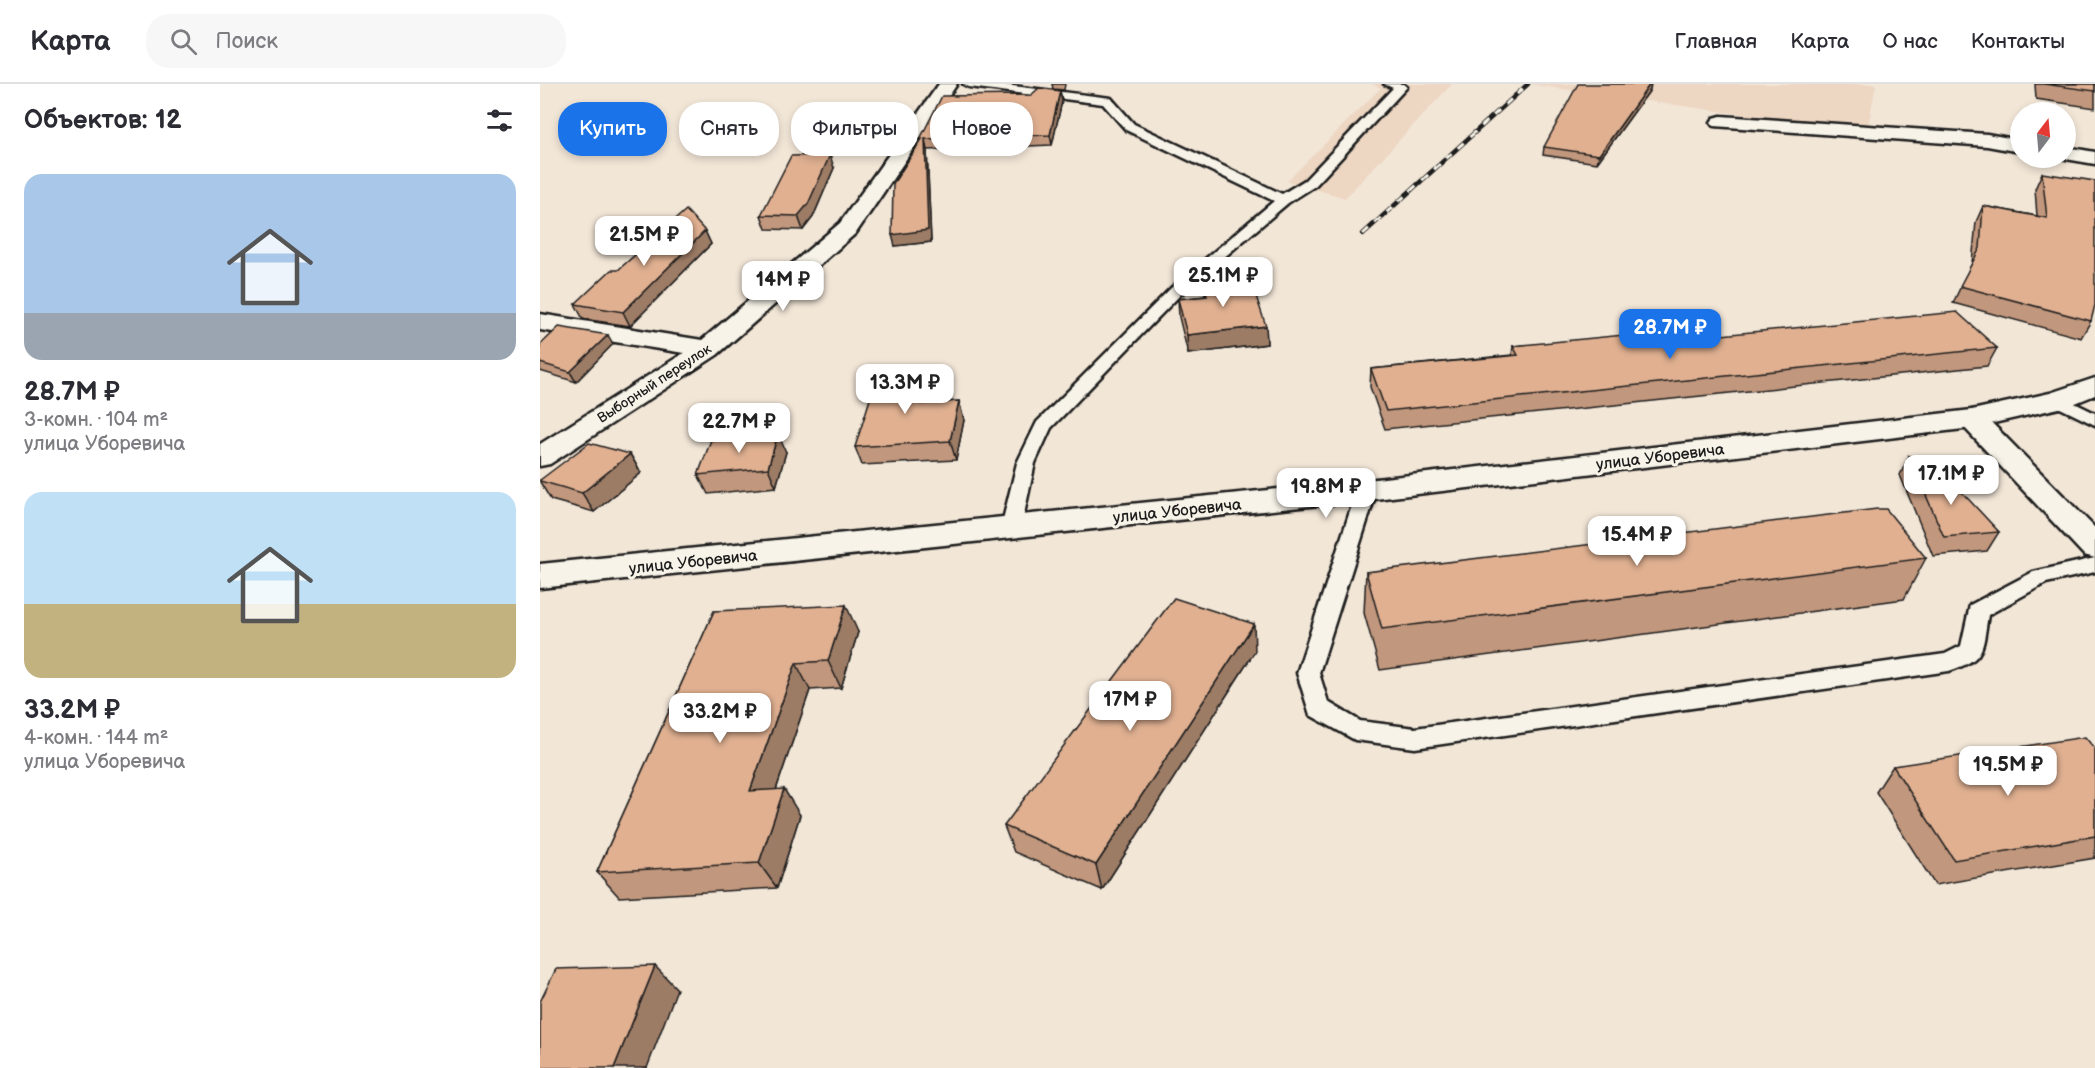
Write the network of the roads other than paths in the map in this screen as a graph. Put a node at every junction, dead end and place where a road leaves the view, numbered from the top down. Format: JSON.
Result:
{"nodes":[{"id":1,"x":948,"y":84,"type":"edge"},
{"id":2,"x":969,"y":84,"type":"edge"},
{"id":3,"x":1390,"y":84,"type":"edge"},
{"id":4,"x":1721,"y":122,"type":"dead end"},
{"id":5,"x":2010,"y":144,"type":"edge"},
{"id":6,"x":2076,"y":155,"type":"edge"},
{"id":7,"x":2095,"y":158,"type":"edge"},
{"id":8,"x":1284,"y":200,"type":"junction"},
{"id":9,"x":540,"y":322,"type":"edge"},
{"id":10,"x":708,"y":349,"type":"junction"},
{"id":11,"x":2095,"y":386,"type":"edge"},
{"id":12,"x":2058,"y":400,"type":"junction"},
{"id":13,"x":1972,"y":419,"type":"junction"},
{"id":14,"x":2095,"y":420,"type":"edge"},
{"id":15,"x":540,"y":457,"type":"edge"},
{"id":16,"x":1367,"y":490,"type":"junction"},
{"id":17,"x":1011,"y":528,"type":"junction"},
{"id":18,"x":2095,"y":548,"type":"edge"},
{"id":19,"x":2095,"y":565,"type":"edge"},
{"id":20,"x":540,"y":576,"type":"edge"}],
"edges":[{"from":1,"to":10,"type":"main road","name":"Выборный переулок"},
{"from":2,"to":8,"type":"lane"},
{"from":3,"to":8,"type":"lane"},
{"from":4,"to":5,"type":"main road"},
{"from":6,"to":7,"type":"main road"},
{"from":8,"to":17,"type":"lane"},
{"from":9,"to":10,"type":"main road"},
{"from":10,"to":15,"type":"main road","name":"Выборный переулок"},
{"from":11,"to":12,"type":"main road","name":"улица Уборевича"},
{"from":12,"to":13,"type":"main road","name":"улица Уборевича"},
{"from":12,"to":14,"type":"lane"},
{"from":13,"to":16,"type":"main road","name":"улица Уборевича"},
{"from":13,"to":18,"type":"main road"},
{"from":16,"to":17,"type":"main road","name":"улица Уборевича"},
{"from":16,"to":19,"type":"lane"},
{"from":17,"to":20,"type":"main road","name":"улица Уборевича"}]}
